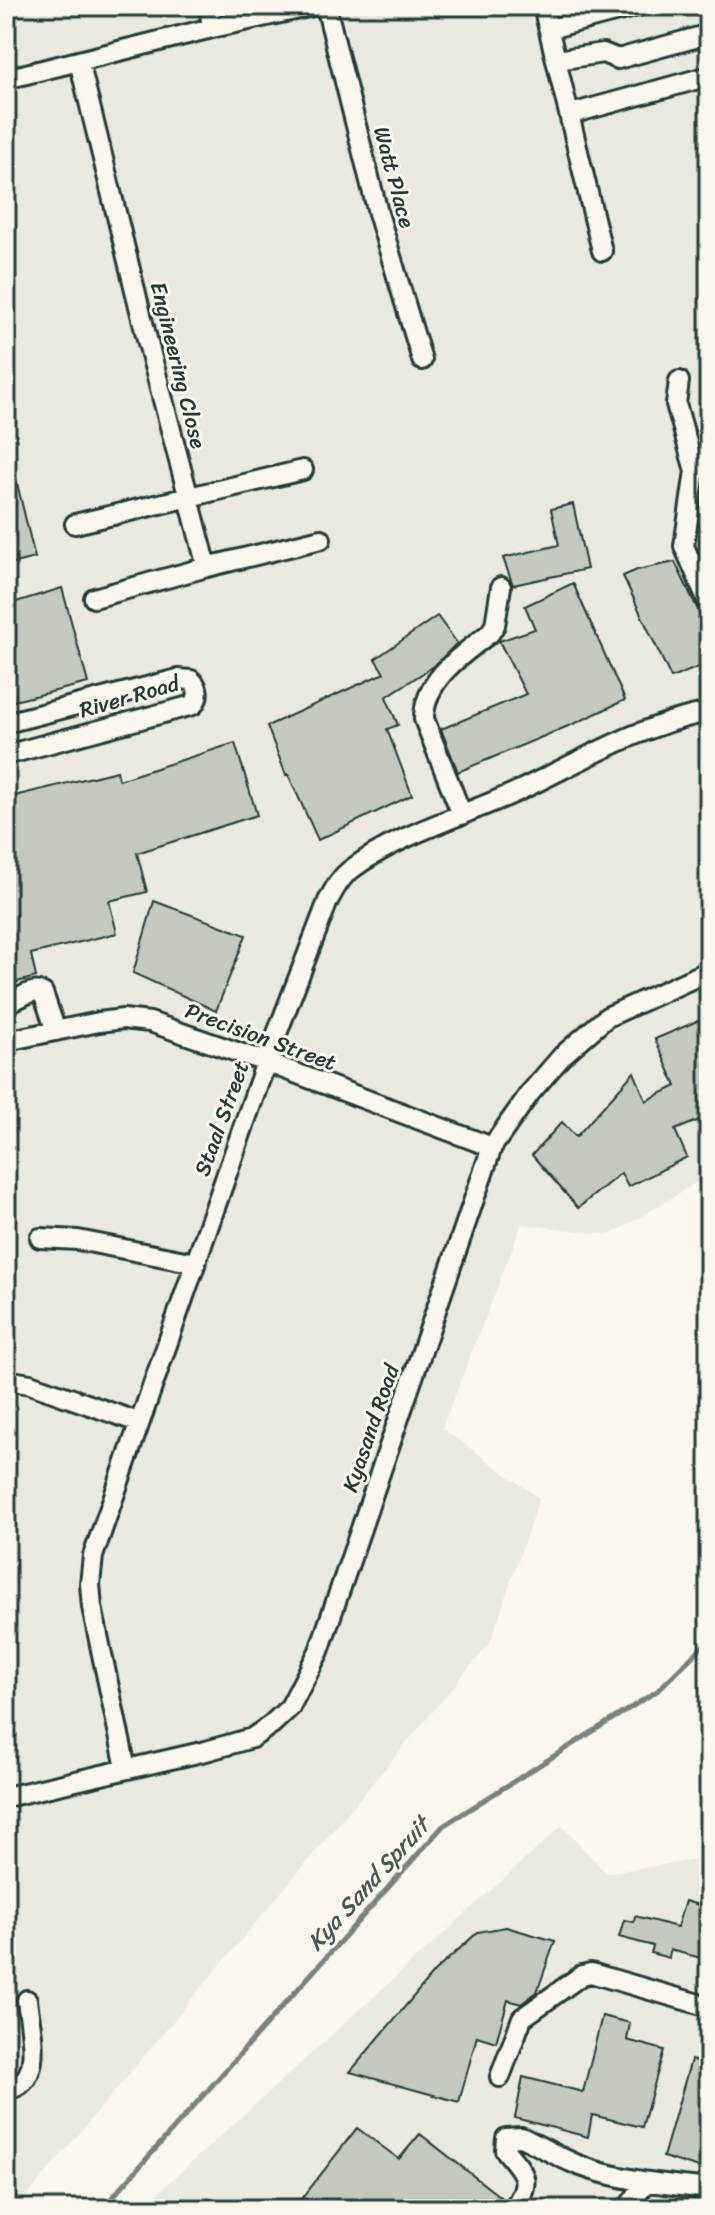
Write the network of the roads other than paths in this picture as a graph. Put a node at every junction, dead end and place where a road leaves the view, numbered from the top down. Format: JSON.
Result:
{"nodes":[{"id":1,"x":209,"y":6,"type":"edge"},
{"id":2,"x":313,"y":6,"type":"edge"},
{"id":3,"x":326,"y":6,"type":"edge"},
{"id":4,"x":638,"y":6,"type":"edge"},
{"id":5,"x":547,"y":14,"type":"edge"},
{"id":6,"x":212,"y":28,"type":"junction"},
{"id":7,"x":709,"y":34,"type":"edge"},
{"id":8,"x":557,"y":60,"type":"junction"},
{"id":9,"x":79,"y":61,"type":"junction"},
{"id":10,"x":709,"y":76,"type":"edge"},
{"id":11,"x":6,"y":79,"type":"edge"},
{"id":12,"x":571,"y":114,"type":"junction"},
{"id":13,"x":602,"y":251,"type":"dead end"},
{"id":14,"x":422,"y":360,"type":"dead end"},
{"id":15,"x":679,"y":381,"type":"dead end"},
{"id":16,"x":303,"y":470,"type":"dead end"},
{"id":17,"x":188,"y":496,"type":"junction"},
{"id":18,"x":75,"y":524,"type":"dead end"},
{"id":19,"x":321,"y":539,"type":"dead end"},
{"id":20,"x":207,"y":567,"type":"junction"},
{"id":21,"x":501,"y":587,"type":"dead end"},
{"id":22,"x":94,"y":598,"type":"dead end"},
{"id":23,"x":709,"y":604,"type":"edge"},
{"id":24,"x":709,"y":712,"type":"edge"},
{"id":25,"x":6,"y":723,"type":"edge"},
{"id":26,"x":6,"y":755,"type":"edge"},
{"id":27,"x":462,"y":815,"type":"junction"},
{"id":28,"x":709,"y":971,"type":"edge"},
{"id":29,"x":6,"y":1002,"type":"edge"},
{"id":30,"x":56,"y":1031,"type":"junction"},
{"id":31,"x":6,"y":1041,"type":"edge"},
{"id":32,"x":266,"y":1062,"type":"junction"},
{"id":33,"x":492,"y":1147,"type":"junction"},
{"id":34,"x":40,"y":1238,"type":"dead end"},
{"id":35,"x":195,"y":1263,"type":"junction"},
{"id":36,"x":6,"y":1380,"type":"edge"},
{"id":37,"x":138,"y":1422,"type":"junction"},
{"id":38,"x":126,"y":1768,"type":"junction"},
{"id":39,"x":6,"y":1797,"type":"edge"},
{"id":40,"x":27,"y":2000,"type":"dead end"},
{"id":41,"x":709,"y":2007,"type":"edge"},
{"id":42,"x":500,"y":2077,"type":"dead end"},
{"id":43,"x":6,"y":2090,"type":"edge"},
{"id":44,"x":646,"y":2182,"type":"junction"},
{"id":45,"x":709,"y":2189,"type":"edge"},
{"id":46,"x":513,"y":2209,"type":"edge"},
{"id":47,"x":627,"y":2209,"type":"edge"}],
"edges":[{"from":1,"to":6,"type":"street"},
{"from":2,"to":6,"type":"street"},
{"from":3,"to":14,"type":"street","name":"Watt Place"},
{"from":4,"to":5,"type":"street"},
{"from":5,"to":8,"type":"street"},
{"from":6,"to":9,"type":"street"},
{"from":7,"to":8,"type":"street"},
{"from":8,"to":12,"type":"street"},
{"from":9,"to":11,"type":"street"},
{"from":9,"to":17,"type":"street","name":"Engineering Close"},
{"from":10,"to":12,"type":"street"},
{"from":12,"to":13,"type":"street"},
{"from":15,"to":23,"type":"street"},
{"from":16,"to":17,"type":"street"},
{"from":17,"to":18,"type":"street"},
{"from":17,"to":20,"type":"street","name":"Engineering Close"},
{"from":19,"to":20,"type":"street"},
{"from":20,"to":22,"type":"street"},
{"from":21,"to":27,"type":"street"},
{"from":24,"to":27,"type":"street","name":"Staal Street"},
{"from":25,"to":26,"type":"street","name":"River Road"},
{"from":27,"to":32,"type":"street","name":"Staal Street"},
{"from":28,"to":33,"type":"street","name":"Kyasand Road"},
{"from":29,"to":30,"type":"street"},
{"from":30,"to":31,"type":"street","name":"Precision Street"},
{"from":30,"to":32,"type":"street","name":"Precision Street"},
{"from":32,"to":33,"type":"street","name":"Precision Street"},
{"from":32,"to":35,"type":"street","name":"Staal Street"},
{"from":33,"to":38,"type":"street","name":"Kyasand Road"},
{"from":34,"to":35,"type":"street"},
{"from":35,"to":37,"type":"street","name":"Staal Street"},
{"from":36,"to":37,"type":"street"},
{"from":37,"to":38,"type":"street","name":"Staal Street"},
{"from":38,"to":39,"type":"street","name":"Kyasand Road"},
{"from":40,"to":43,"type":"street"},
{"from":41,"to":42,"type":"street"},
{"from":44,"to":45,"type":"street"},
{"from":44,"to":46,"type":"street"},
{"from":44,"to":47,"type":"street"}]}
